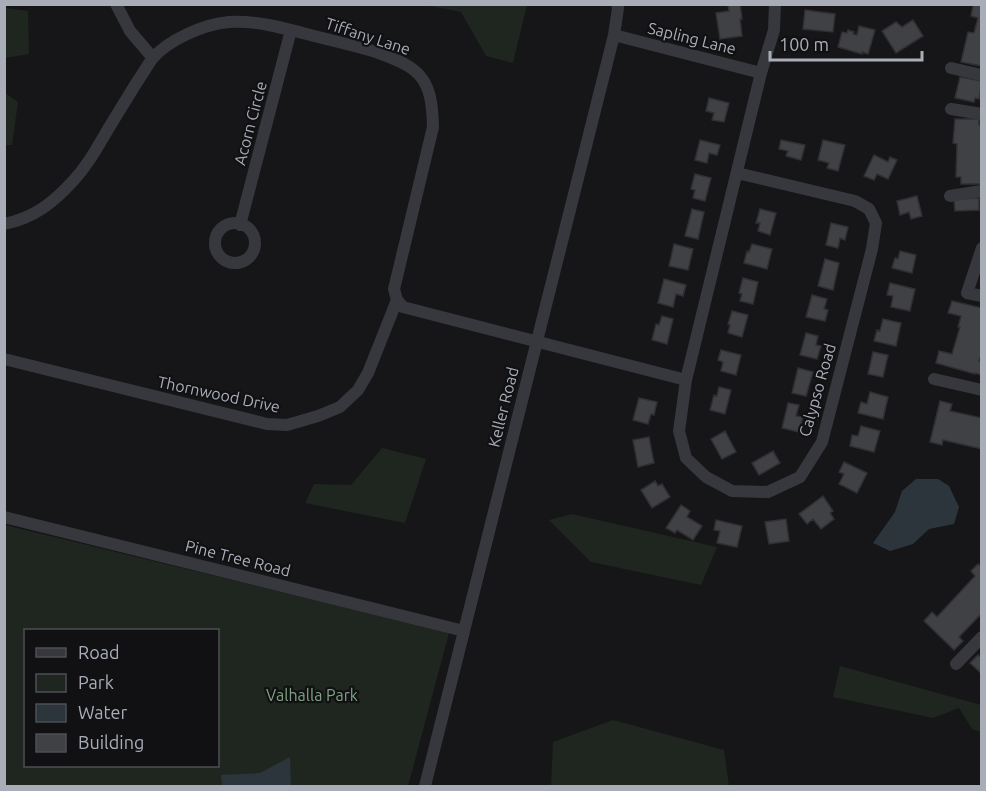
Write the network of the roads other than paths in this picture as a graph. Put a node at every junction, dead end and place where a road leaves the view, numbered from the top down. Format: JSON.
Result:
{"nodes":[{"id":1,"x":116,"y":4,"type":"edge"},
{"id":2,"x":617,"y":4,"type":"edge"},
{"id":3,"x":775,"y":4,"type":"edge"},
{"id":4,"x":291,"y":30,"type":"junction"},
{"id":5,"x":614,"y":35,"type":"junction"},
{"id":6,"x":153,"y":58,"type":"junction"},
{"id":7,"x":951,"y":68,"type":"dead end"},
{"id":8,"x":761,"y":73,"type":"junction"},
{"id":9,"x":981,"y":75,"type":"edge"},
{"id":10,"x":951,"y":109,"type":"dead end"},
{"id":11,"x":981,"y":114,"type":"edge"},
{"id":12,"x":737,"y":173,"type":"junction"},
{"id":13,"x":981,"y":191,"type":"edge"},
{"id":14,"x":950,"y":196,"type":"dead end"},
{"id":15,"x":4,"y":224,"type":"edge"},
{"id":16,"x":240,"y":225,"type":"dead end"},
{"id":17,"x":981,"y":248,"type":"edge"},
{"id":18,"x":981,"y":296,"type":"edge"},
{"id":19,"x":397,"y":300,"type":"junction"},
{"id":20,"x":536,"y":341,"type":"junction"},
{"id":21,"x":4,"y":359,"type":"edge"},
{"id":22,"x":934,"y":379,"type":"dead end"},
{"id":23,"x":686,"y":380,"type":"junction"},
{"id":24,"x":981,"y":390,"type":"edge"},
{"id":25,"x":4,"y":518,"type":"edge"},
{"id":26,"x":464,"y":631,"type":"junction"},
{"id":27,"x":981,"y":637,"type":"edge"},
{"id":28,"x":956,"y":664,"type":"dead end"},
{"id":29,"x":425,"y":786,"type":"edge"}],
"edges":[{"from":1,"to":6,"type":"street"},
{"from":2,"to":5,"type":"street","name":"Keller Road"},
{"from":3,"to":8,"type":"street","name":"Calypso Road"},
{"from":4,"to":6,"type":"street","name":"Tiffany Lane"},
{"from":4,"to":16,"type":"street","name":"Acorn Circle"},
{"from":4,"to":19,"type":"street","name":"Tiffany Lane"},
{"from":5,"to":8,"type":"street","name":"Sapling Lane"},
{"from":5,"to":20,"type":"street","name":"Keller Road"},
{"from":6,"to":15,"type":"street","name":"Tiffany Lane"},
{"from":7,"to":9,"type":"street"},
{"from":8,"to":12,"type":"street","name":"Calypso Road"},
{"from":10,"to":11,"type":"street"},
{"from":12,"to":23,"type":"street","name":"Calypso Road"},
{"from":12,"to":23,"type":"street","name":"Calypso Road"},
{"from":13,"to":14,"type":"street"},
{"from":17,"to":18,"type":"street"},
{"from":19,"to":20,"type":"street"},
{"from":19,"to":21,"type":"street","name":"Thornwood Drive"},
{"from":20,"to":23,"type":"street"},
{"from":20,"to":26,"type":"street","name":"Keller Road"},
{"from":22,"to":24,"type":"street"},
{"from":25,"to":26,"type":"street","name":"Pine Tree Road"},
{"from":26,"to":29,"type":"street","name":"Keller Road"},
{"from":27,"to":28,"type":"street"}]}
